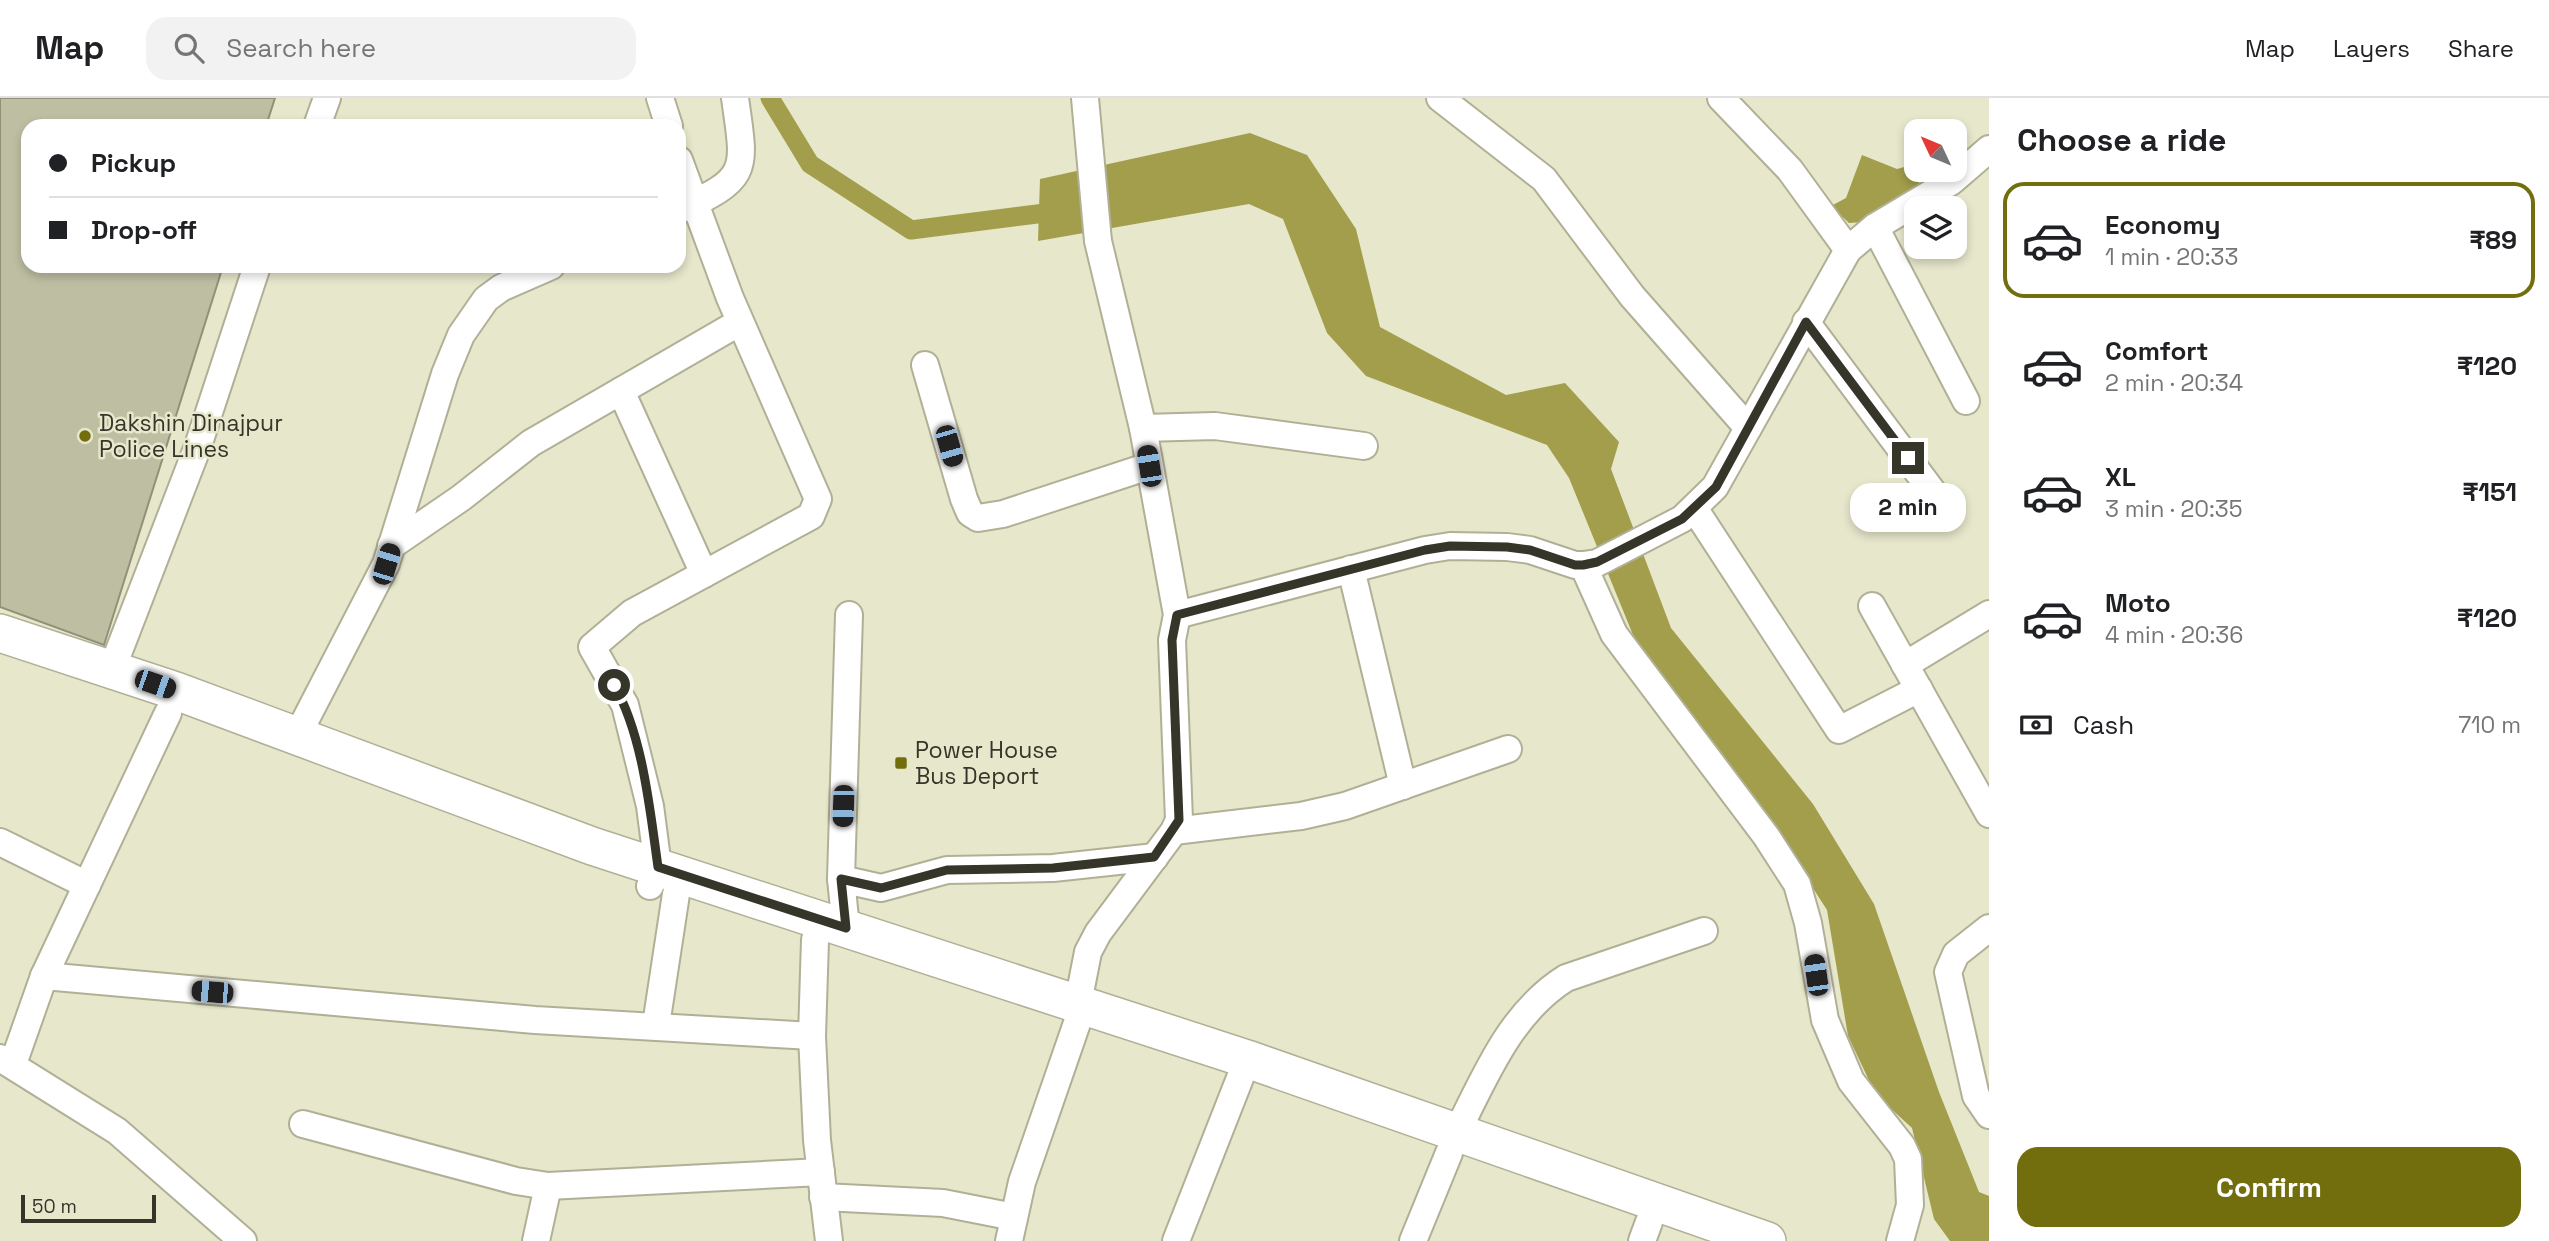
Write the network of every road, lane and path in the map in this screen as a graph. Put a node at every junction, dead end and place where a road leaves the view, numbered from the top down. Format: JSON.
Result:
{"nodes":[{"id":1,"x":327,"y":98,"type":"edge"},
{"id":2,"x":660,"y":98,"type":"edge"},
{"id":3,"x":735,"y":98,"type":"edge"},
{"id":4,"x":1440,"y":98,"type":"edge"},
{"id":5,"x":1721,"y":98,"type":"edge"},
{"id":6,"x":1085,"y":110,"type":"edge"},
{"id":7,"x":320,"y":119,"type":"edge"},
{"id":8,"x":667,"y":119,"type":"edge"},
{"id":9,"x":1989,"y":149,"type":"edge"},
{"id":10,"x":686,"y":207,"type":"edge"},
{"id":11,"x":1875,"y":227,"type":"junction"},
{"id":12,"x":1848,"y":250,"type":"junction"},
{"id":13,"x":255,"y":273,"type":"edge"},
{"id":14,"x":535,"y":273,"type":"edge"},
{"id":15,"x":740,"y":322,"type":"junction"},
{"id":16,"x":1806,"y":322,"type":"junction"},
{"id":17,"x":925,"y":365,"type":"dead end"},
{"id":18,"x":621,"y":391,"type":"junction"},
{"id":19,"x":1966,"y":401,"type":"dead end"},
{"id":20,"x":1143,"y":428,"type":"junction"},
{"id":21,"x":1748,"y":428,"type":"junction"},
{"id":22,"x":1364,"y":446,"type":"dead end"},
{"id":23,"x":1149,"y":466,"type":"junction"},
{"id":24,"x":1941,"y":503,"type":"dead end"},
{"id":25,"x":1688,"y":513,"type":"junction"},
{"id":26,"x":391,"y":546,"type":"junction"},
{"id":27,"x":1590,"y":564,"type":"junction"},
{"id":28,"x":1351,"y":569,"type":"junction"},
{"id":29,"x":704,"y":574,"type":"junction"},
{"id":30,"x":1872,"y":606,"type":"dead end"},
{"id":31,"x":1989,"y":614,"type":"edge"},
{"id":32,"x":849,"y":615,"type":"dead end"},
{"id":33,"x":1177,"y":615,"type":"junction"},
{"id":34,"x":0,"y":633,"type":"edge"},
{"id":35,"x":0,"y":654,"type":"edge"},
{"id":36,"x":1905,"y":665,"type":"junction"},
{"id":37,"x":112,"y":669,"type":"junction"},
{"id":38,"x":1919,"y":689,"type":"junction"},
{"id":39,"x":168,"y":713,"type":"junction"},
{"id":40,"x":296,"y":738,"type":"junction"},
{"id":41,"x":1508,"y":749,"type":"dead end"},
{"id":42,"x":1403,"y":786,"type":"junction"},
{"id":43,"x":1989,"y":814,"type":"edge"},
{"id":44,"x":1174,"y":831,"type":"junction"},
{"id":45,"x":0,"y":842,"type":"edge"},
{"id":46,"x":1154,"y":857,"type":"junction"},
{"id":47,"x":841,"y":879,"type":"junction"},
{"id":48,"x":661,"y":883,"type":"junction"},
{"id":49,"x":87,"y":885,"type":"junction"},
{"id":50,"x":1989,"y":928,"type":"edge"},
{"id":51,"x":1704,"y":931,"type":"dead end"},
{"id":52,"x":830,"y":934,"type":"junction"},
{"id":53,"x":44,"y":976,"type":"junction"},
{"id":54,"x":1078,"y":1013,"type":"junction"},
{"id":55,"x":656,"y":1025,"type":"junction"},
{"id":56,"x":811,"y":1036,"type":"junction"},
{"id":57,"x":1979,"y":1060,"type":"edge"},
{"id":58,"x":6,"y":1061,"type":"edge"},
{"id":59,"x":1240,"y":1078,"type":"junction"},
{"id":60,"x":1989,"y":1115,"type":"edge"},
{"id":61,"x":303,"y":1124,"type":"dead end"},
{"id":62,"x":1453,"y":1143,"type":"junction"},
{"id":63,"x":822,"y":1184,"type":"junction"},
{"id":64,"x":548,"y":1186,"type":"junction"},
{"id":65,"x":1011,"y":1229,"type":"edge"},
{"id":66,"x":1646,"y":1232,"type":"edge"},
{"id":67,"x":243,"y":1241,"type":"edge"},
{"id":68,"x":537,"y":1241,"type":"edge"},
{"id":69,"x":829,"y":1241,"type":"edge"},
{"id":70,"x":1176,"y":1241,"type":"edge"},
{"id":71,"x":1413,"y":1241,"type":"edge"},
{"id":72,"x":1704,"y":1241,"type":"edge"},
{"id":73,"x":1767,"y":1241,"type":"edge"},
{"id":74,"x":1900,"y":1241,"type":"edge"}],
"edges":[{"from":1,"to":7,"type":"street"},
{"from":2,"to":8,"type":"street"},
{"from":3,"to":10,"type":"street"},
{"from":4,"to":21,"type":"street"},
{"from":5,"to":12,"type":"street"},
{"from":6,"to":20,"type":"street"},
{"from":9,"to":11,"type":"street"},
{"from":10,"to":15,"type":"street"},
{"from":11,"to":12,"type":"street"},
{"from":11,"to":19,"type":"street"},
{"from":12,"to":16,"type":"street"},
{"from":13,"to":37,"type":"street"},
{"from":14,"to":26,"type":"street"},
{"from":15,"to":18,"type":"street"},
{"from":15,"to":29,"type":"street"},
{"from":16,"to":21,"type":"street"},
{"from":16,"to":24,"type":"street"},
{"from":17,"to":23,"type":"street"},
{"from":18,"to":26,"type":"street"},
{"from":18,"to":29,"type":"street"},
{"from":20,"to":22,"type":"street"},
{"from":20,"to":23,"type":"street"},
{"from":21,"to":25,"type":"street"},
{"from":23,"to":33,"type":"street"},
{"from":25,"to":27,"type":"street"},
{"from":25,"to":38,"type":"street"},
{"from":26,"to":40,"type":"street"},
{"from":27,"to":28,"type":"street"},
{"from":27,"to":74,"type":"street"},
{"from":28,"to":33,"type":"street"},
{"from":28,"to":42,"type":"street"},
{"from":29,"to":48,"type":"street"},
{"from":30,"to":36,"type":"street"},
{"from":31,"to":36,"type":"street"},
{"from":32,"to":47,"type":"street"},
{"from":33,"to":44,"type":"street"},
{"from":34,"to":37,"type":"highway"},
{"from":35,"to":39,"type":"highway"},
{"from":36,"to":38,"type":"street"},
{"from":37,"to":40,"type":"highway"},
{"from":38,"to":43,"type":"street"},
{"from":39,"to":48,"type":"highway"},
{"from":39,"to":49,"type":"street"},
{"from":40,"to":48,"type":"highway"},
{"from":41,"to":42,"type":"street"},
{"from":42,"to":44,"type":"street"},
{"from":44,"to":46,"type":"street"},
{"from":45,"to":49,"type":"street"},
{"from":46,"to":47,"type":"street"},
{"from":46,"to":54,"type":"street"},
{"from":47,"to":52,"type":"street"},
{"from":48,"to":52,"type":"highway"},
{"from":48,"to":55,"type":"street"},
{"from":49,"to":53,"type":"street"},
{"from":50,"to":57,"type":"street"},
{"from":51,"to":62,"type":"street"},
{"from":52,"to":54,"type":"highway"},
{"from":52,"to":56,"type":"street"},
{"from":53,"to":55,"type":"street"},
{"from":53,"to":58,"type":"street"},
{"from":54,"to":59,"type":"highway"},
{"from":54,"to":62,"type":"highway"},
{"from":54,"to":65,"type":"street"},
{"from":55,"to":56,"type":"street"},
{"from":56,"to":63,"type":"street"},
{"from":57,"to":60,"type":"street"},
{"from":58,"to":67,"type":"street"},
{"from":59,"to":62,"type":"highway"},
{"from":59,"to":70,"type":"street"},
{"from":61,"to":64,"type":"street"},
{"from":62,"to":66,"type":"highway"},
{"from":62,"to":71,"type":"street"},
{"from":62,"to":73,"type":"highway"},
{"from":63,"to":64,"type":"street"},
{"from":63,"to":65,"type":"street"},
{"from":63,"to":69,"type":"street"},
{"from":64,"to":68,"type":"street"},
{"from":66,"to":72,"type":"highway"}]}
